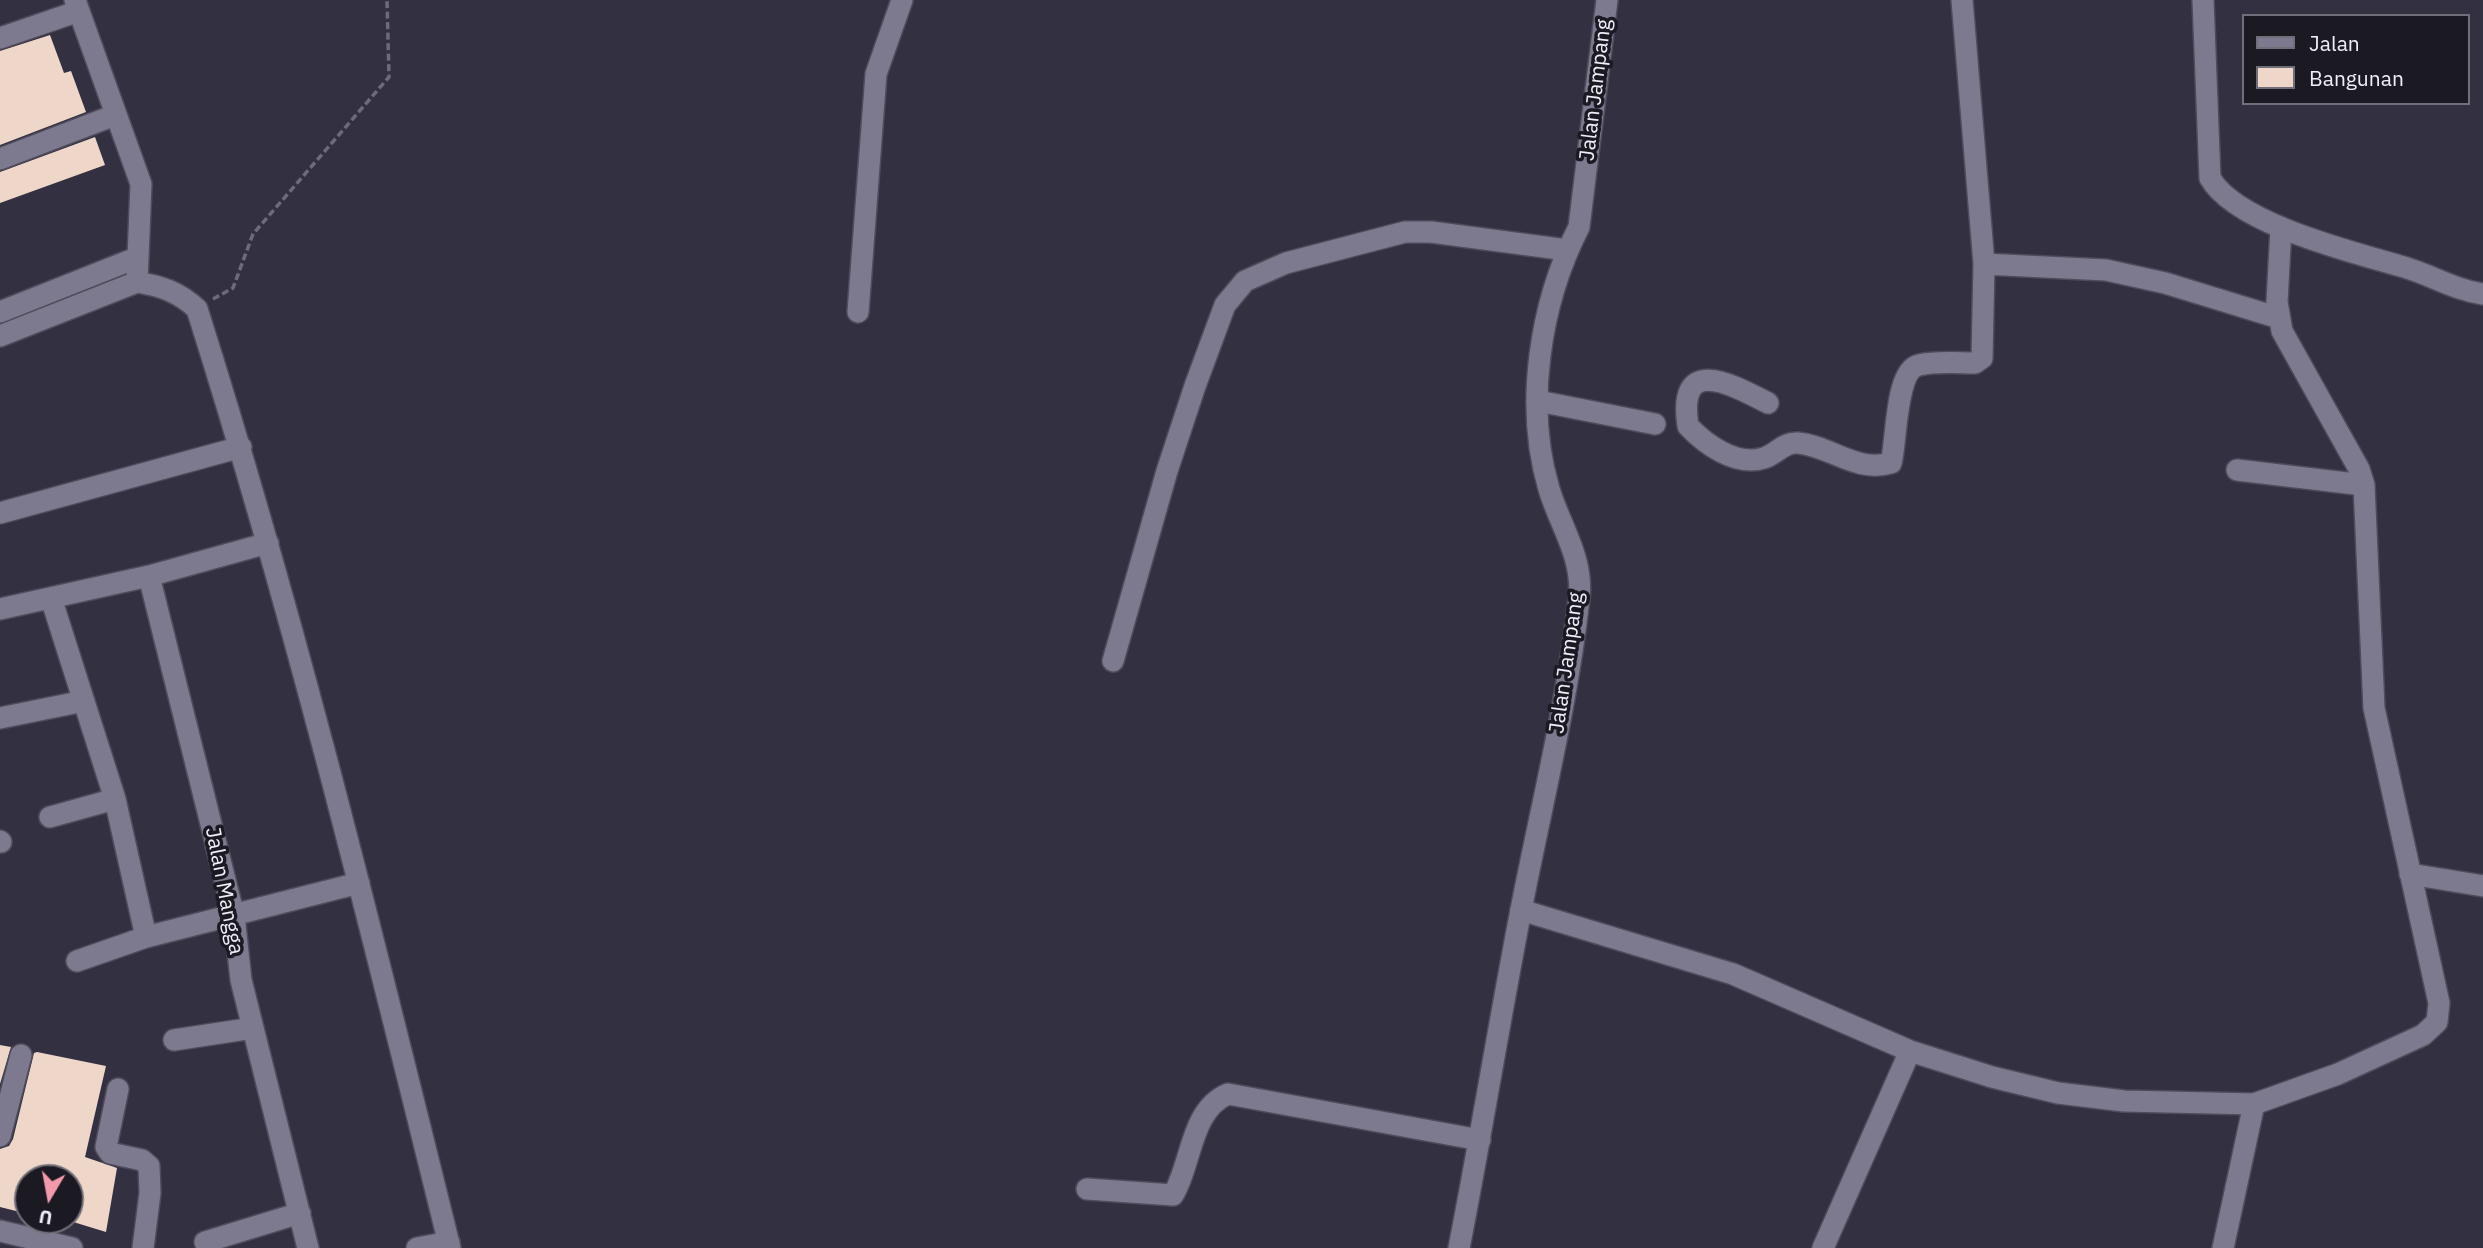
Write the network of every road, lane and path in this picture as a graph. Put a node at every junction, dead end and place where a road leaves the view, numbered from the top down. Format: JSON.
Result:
{"nodes":[{"id":1,"x":387,"y":0,"type":"edge"},
{"id":2,"x":902,"y":0,"type":"edge"},
{"id":3,"x":1607,"y":0,"type":"edge"},
{"id":4,"x":1962,"y":0,"type":"edge"},
{"id":5,"x":2203,"y":0,"type":"edge"},
{"id":6,"x":77,"y":6,"type":"edge"},
{"id":7,"x":0,"y":38,"type":"edge"},
{"id":8,"x":116,"y":115,"type":"junction"},
{"id":9,"x":0,"y":159,"type":"edge"},
{"id":10,"x":2281,"y":228,"type":"junction"},
{"id":11,"x":1567,"y":250,"type":"junction"},
{"id":12,"x":136,"y":258,"type":"junction"},
{"id":13,"x":1984,"y":264,"type":"junction"},
{"id":14,"x":137,"y":282,"type":"junction"},
{"id":15,"x":233,"y":288,"type":"dead end"},
{"id":16,"x":2483,"y":294,"type":"edge"},
{"id":17,"x":0,"y":312,"type":"edge"},
{"id":18,"x":858,"y":312,"type":"dead end"},
{"id":19,"x":2279,"y":318,"type":"junction"},
{"id":20,"x":0,"y":336,"type":"edge"},
{"id":21,"x":1538,"y":401,"type":"junction"},
{"id":22,"x":1769,"y":403,"type":"dead end"},
{"id":23,"x":1656,"y":424,"type":"dead end"},
{"id":24,"x":241,"y":447,"type":"junction"},
{"id":25,"x":2237,"y":470,"type":"dead end"},
{"id":26,"x":2364,"y":485,"type":"junction"},
{"id":27,"x":0,"y":513,"type":"edge"},
{"id":28,"x":268,"y":543,"type":"junction"},
{"id":29,"x":149,"y":576,"type":"junction"},
{"id":30,"x":51,"y":598,"type":"junction"},
{"id":31,"x":0,"y":609,"type":"edge"},
{"id":32,"x":1113,"y":661,"type":"dead end"},
{"id":33,"x":84,"y":701,"type":"junction"},
{"id":34,"x":0,"y":718,"type":"edge"},
{"id":35,"x":115,"y":799,"type":"junction"},
{"id":36,"x":50,"y":817,"type":"dead end"},
{"id":37,"x":2410,"y":874,"type":"junction"},
{"id":38,"x":359,"y":883,"type":"junction"},
{"id":39,"x":2483,"y":886,"type":"edge"},
{"id":40,"x":1521,"y":910,"type":"junction"},
{"id":41,"x":234,"y":916,"type":"junction"},
{"id":42,"x":146,"y":937,"type":"junction"},
{"id":43,"x":77,"y":961,"type":"dead end"},
{"id":44,"x":253,"y":1028,"type":"junction"},
{"id":45,"x":174,"y":1040,"type":"dead end"},
{"id":46,"x":1910,"y":1051,"type":"junction"},
{"id":47,"x":22,"y":1055,"type":"dead end"},
{"id":48,"x":118,"y":1089,"type":"dead end"},
{"id":49,"x":2254,"y":1104,"type":"junction"},
{"id":50,"x":0,"y":1136,"type":"edge"},
{"id":51,"x":1480,"y":1140,"type":"junction"},
{"id":52,"x":1087,"y":1189,"type":"dead end"},
{"id":53,"x":300,"y":1213,"type":"junction"},
{"id":54,"x":0,"y":1231,"type":"edge"},
{"id":55,"x":205,"y":1242,"type":"dead end"},
{"id":56,"x":450,"y":1245,"type":"edge"},
{"id":57,"x":72,"y":1248,"type":"edge"},
{"id":58,"x":144,"y":1248,"type":"edge"},
{"id":59,"x":309,"y":1248,"type":"edge"},
{"id":60,"x":417,"y":1248,"type":"edge"},
{"id":61,"x":1459,"y":1248,"type":"edge"},
{"id":62,"x":1823,"y":1248,"type":"edge"},
{"id":63,"x":2224,"y":1248,"type":"edge"}],
"edges":[{"from":1,"to":15,"type":"path"},
{"from":2,"to":18,"type":"street"},
{"from":3,"to":11,"type":"street","name":"Jalan Jampang"},
{"from":4,"to":13,"type":"street"},
{"from":5,"to":10,"type":"street"},
{"from":6,"to":7,"type":"street"},
{"from":6,"to":8,"type":"street"},
{"from":8,"to":9,"type":"street"},
{"from":8,"to":12,"type":"street"},
{"from":10,"to":16,"type":"street"},
{"from":10,"to":19,"type":"street"},
{"from":11,"to":21,"type":"street","name":"Jalan Jampang"},
{"from":11,"to":32,"type":"street"},
{"from":12,"to":14,"type":"street"},
{"from":12,"to":17,"type":"street"},
{"from":13,"to":19,"type":"street"},
{"from":13,"to":22,"type":"street"},
{"from":14,"to":20,"type":"street"},
{"from":14,"to":24,"type":"street"},
{"from":19,"to":26,"type":"street"},
{"from":21,"to":23,"type":"street"},
{"from":21,"to":40,"type":"street","name":"Jalan Jampang"},
{"from":24,"to":27,"type":"street"},
{"from":24,"to":28,"type":"street"},
{"from":25,"to":26,"type":"street"},
{"from":26,"to":37,"type":"street"},
{"from":28,"to":29,"type":"street"},
{"from":28,"to":38,"type":"street"},
{"from":29,"to":30,"type":"street"},
{"from":29,"to":41,"type":"street","name":"Jalan Mangga"},
{"from":30,"to":31,"type":"street"},
{"from":30,"to":33,"type":"street"},
{"from":33,"to":34,"type":"street"},
{"from":33,"to":35,"type":"street"},
{"from":35,"to":36,"type":"street"},
{"from":35,"to":42,"type":"street"},
{"from":37,"to":39,"type":"street"},
{"from":37,"to":49,"type":"street"},
{"from":38,"to":41,"type":"street"},
{"from":38,"to":56,"type":"street"},
{"from":40,"to":46,"type":"street"},
{"from":40,"to":51,"type":"street","name":"Jalan Jampang"},
{"from":41,"to":42,"type":"street"},
{"from":41,"to":44,"type":"street","name":"Jalan Mangga"},
{"from":42,"to":43,"type":"street"},
{"from":44,"to":45,"type":"street"},
{"from":44,"to":53,"type":"street","name":"Jalan Mangga"},
{"from":46,"to":49,"type":"street"},
{"from":46,"to":62,"type":"street"},
{"from":47,"to":50,"type":"street"},
{"from":48,"to":58,"type":"street"},
{"from":49,"to":63,"type":"street"},
{"from":51,"to":52,"type":"street"},
{"from":51,"to":61,"type":"street","name":"Jalan Jampang"},
{"from":53,"to":55,"type":"street"},
{"from":53,"to":59,"type":"street","name":"Jalan Mangga"},
{"from":54,"to":57,"type":"street"},
{"from":56,"to":60,"type":"street"}]}
